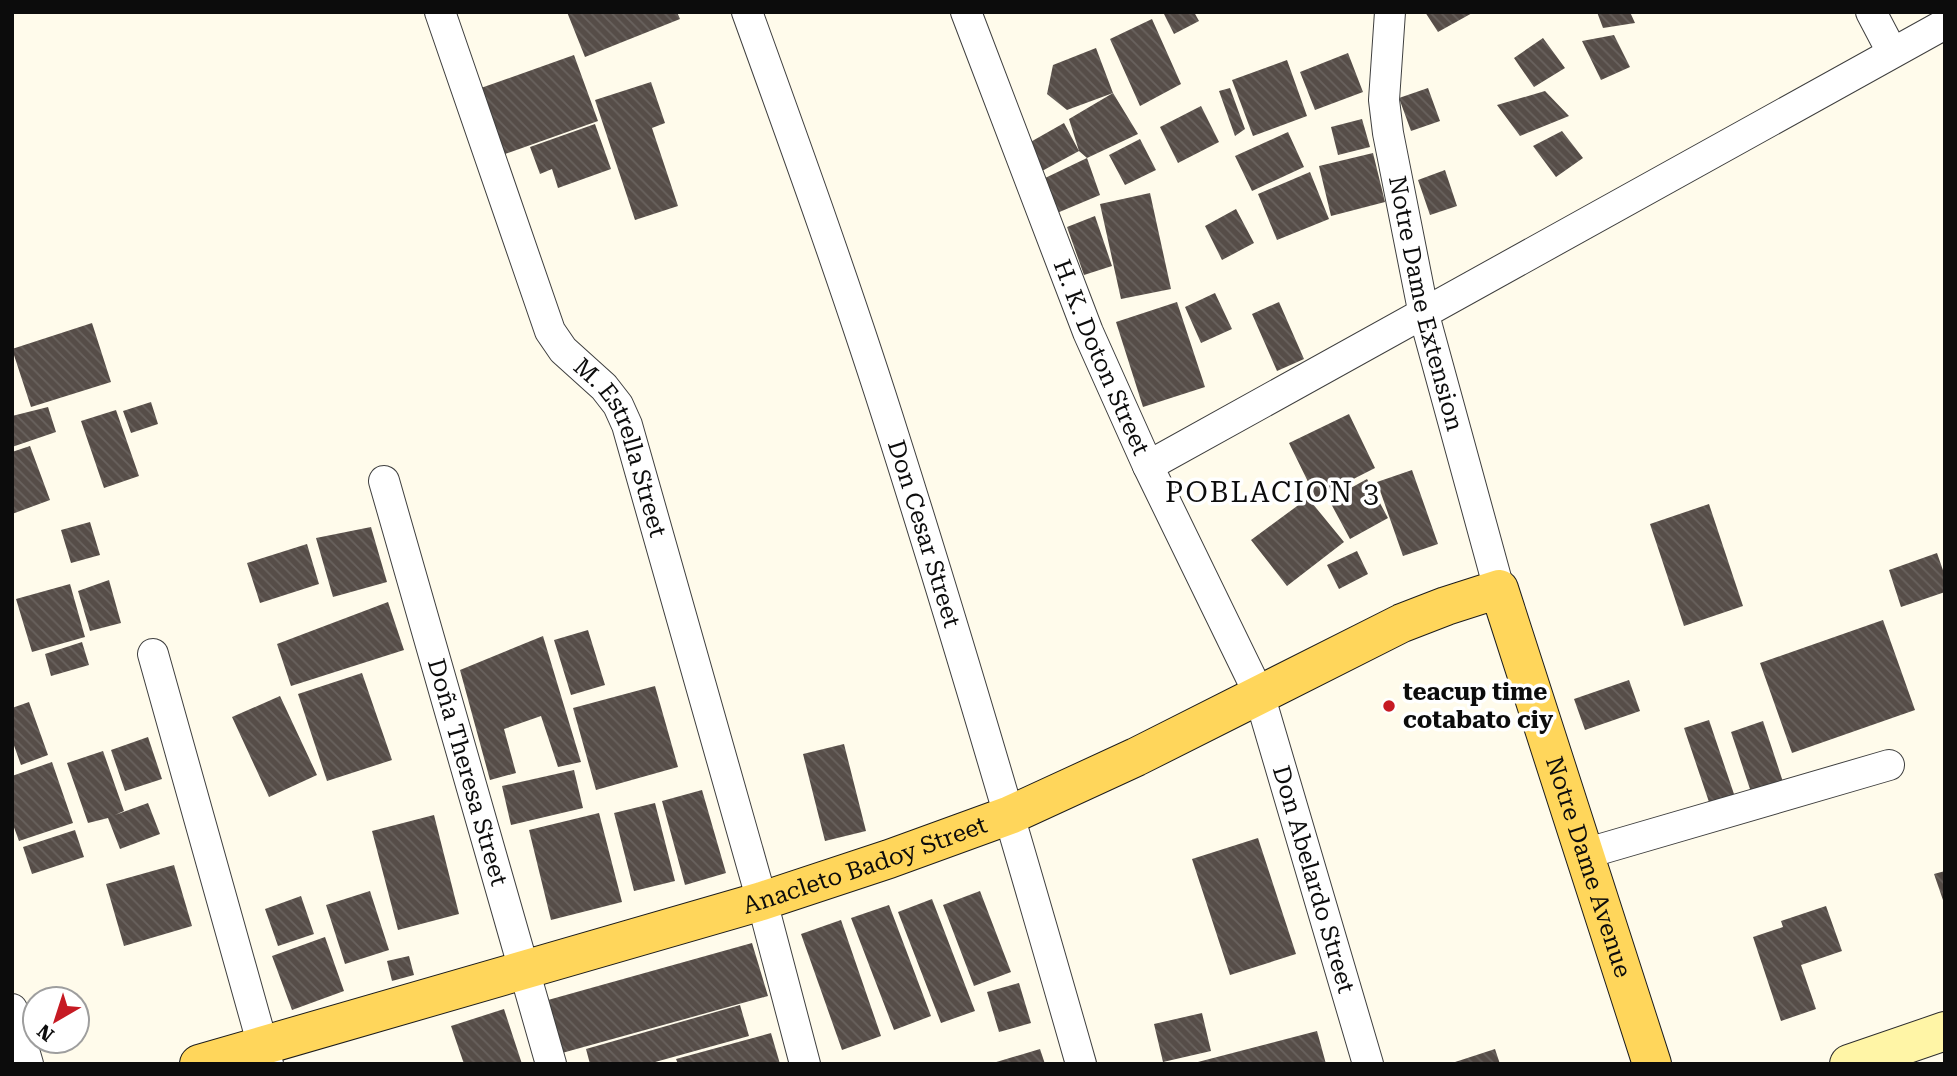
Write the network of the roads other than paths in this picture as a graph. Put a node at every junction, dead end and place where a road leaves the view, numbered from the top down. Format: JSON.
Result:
{"nodes":[{"id":1,"x":440,"y":12,"type":"edge"},
{"id":2,"x":747,"y":12,"type":"edge"},
{"id":3,"x":966,"y":12,"type":"edge"},
{"id":4,"x":1390,"y":12,"type":"edge"},
{"id":5,"x":1871,"y":12,"type":"edge"},
{"id":6,"x":1945,"y":24,"type":"edge"},
{"id":7,"x":1892,"y":52,"type":"junction"},
{"id":8,"x":1424,"y":315,"type":"junction"},
{"id":9,"x":1148,"y":466,"type":"junction"},
{"id":10,"x":384,"y":481,"type":"dead end"},
{"id":11,"x":1499,"y":589,"type":"junction"},
{"id":12,"x":153,"y":654,"type":"dead end"},
{"id":13,"x":1259,"y":694,"type":"junction"},
{"id":14,"x":1889,"y":765,"type":"dead end"},
{"id":15,"x":1010,"y":815,"type":"junction"},
{"id":16,"x":1584,"y":854,"type":"junction"},
{"id":17,"x":762,"y":901,"type":"junction"},
{"id":18,"x":524,"y":969,"type":"junction"},
{"id":19,"x":12,"y":1009,"type":"edge"},
{"id":20,"x":1945,"y":1031,"type":"edge"},
{"id":21,"x":265,"y":1054,"type":"edge"},
{"id":22,"x":28,"y":1064,"type":"edge"},
{"id":23,"x":199,"y":1064,"type":"edge"},
{"id":24,"x":551,"y":1064,"type":"edge"},
{"id":25,"x":805,"y":1064,"type":"edge"},
{"id":26,"x":1081,"y":1064,"type":"edge"},
{"id":27,"x":1368,"y":1064,"type":"edge"},
{"id":28,"x":1652,"y":1064,"type":"edge"},
{"id":29,"x":1849,"y":1064,"type":"edge"}],
"edges":[{"from":1,"to":17,"type":"street","name":"M. Estrella Street"},
{"from":2,"to":15,"type":"street","name":"Don Cesar Street"},
{"from":3,"to":9,"type":"street","name":"H. K. Doton Street"},
{"from":4,"to":8,"type":"street","name":"Notre Dame Extension"},
{"from":5,"to":7,"type":"street"},
{"from":6,"to":7,"type":"street"},
{"from":7,"to":8,"type":"street"},
{"from":8,"to":9,"type":"street"},
{"from":8,"to":11,"type":"street","name":"Notre Dame Extension"},
{"from":9,"to":13,"type":"street","name":"H. K. Doton Street"},
{"from":10,"to":18,"type":"street","name":"Doña Theresa Street"},
{"from":11,"to":13,"type":"main road","name":"Anacleto Badoy Street"},
{"from":11,"to":16,"type":"main road","name":"Notre Dame Avenue"},
{"from":12,"to":21,"type":"street"},
{"from":13,"to":15,"type":"main road","name":"Anacleto Badoy Street"},
{"from":13,"to":27,"type":"street","name":"Don Abelardo Street"},
{"from":14,"to":16,"type":"street"},
{"from":15,"to":17,"type":"main road","name":"Anacleto Badoy Street"},
{"from":15,"to":26,"type":"street","name":"Don Cesar Street"},
{"from":16,"to":28,"type":"main road","name":"Notre Dame Avenue"},
{"from":17,"to":18,"type":"main road","name":"Anacleto Badoy Street"},
{"from":17,"to":25,"type":"street","name":"M. Estrella Street"},
{"from":18,"to":21,"type":"main road","name":"Anacleto Badoy Street"},
{"from":18,"to":24,"type":"street","name":"Doña Theresa Street"},
{"from":19,"to":22,"type":"street"},
{"from":20,"to":29,"type":"main road"},
{"from":21,"to":23,"type":"main road","name":"Anacleto Badoy Street"}]}
